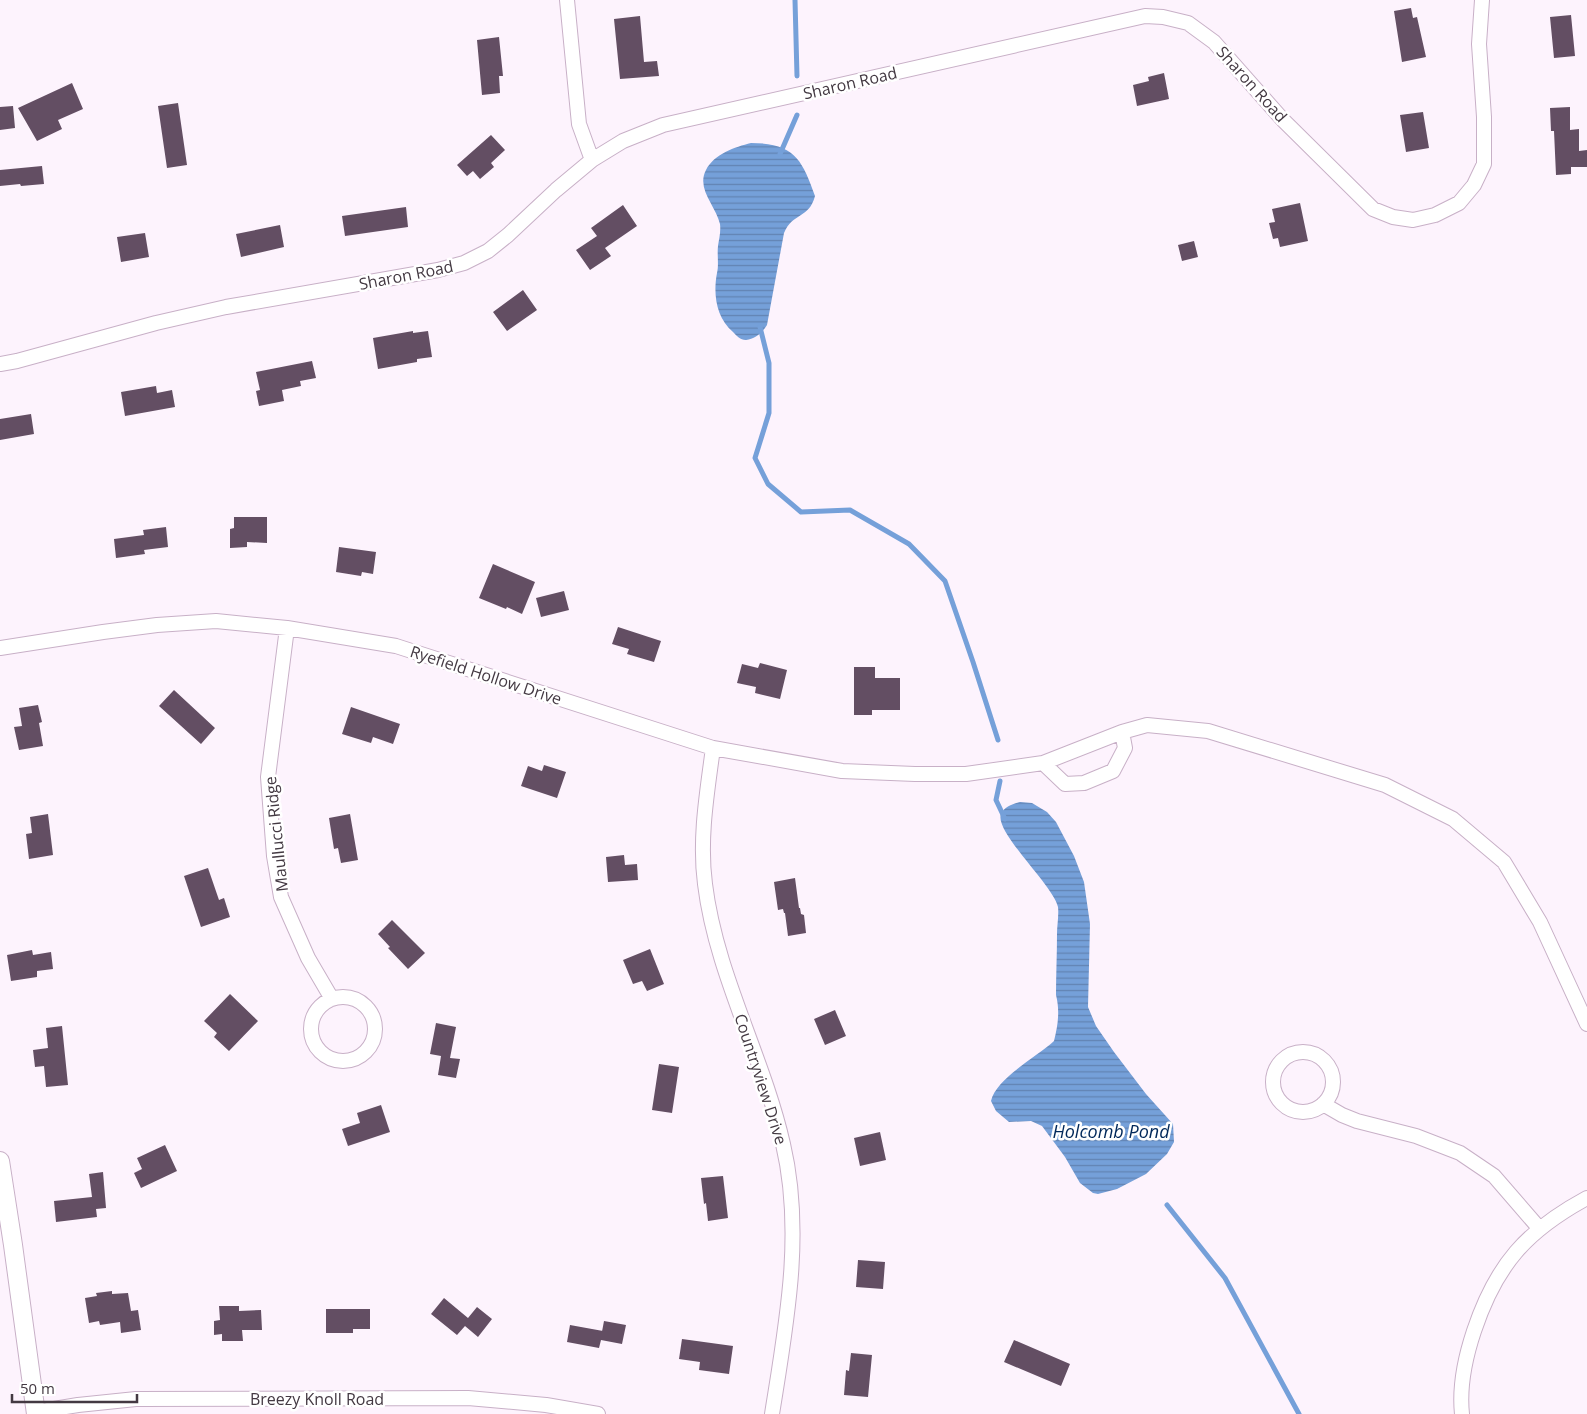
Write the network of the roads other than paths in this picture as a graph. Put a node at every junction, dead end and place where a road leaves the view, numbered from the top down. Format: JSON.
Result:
{"nodes":[{"id":1,"x":567,"y":0,"type":"edge"},
{"id":2,"x":1482,"y":0,"type":"edge"},
{"id":3,"x":592,"y":160,"type":"junction"},
{"id":4,"x":0,"y":364,"type":"edge"},
{"id":5,"x":287,"y":628,"type":"junction"},
{"id":6,"x":0,"y":648,"type":"edge"},
{"id":7,"x":1122,"y":732,"type":"junction"},
{"id":8,"x":713,"y":748,"type":"junction"},
{"id":9,"x":1043,"y":763,"type":"junction"},
{"id":10,"x":332,"y":999,"type":"junction"},
{"id":11,"x":1587,"y":1024,"type":"edge"},
{"id":12,"x":1323,"y":1104,"type":"junction"},
{"id":13,"x":0,"y":1161,"type":"edge"},
{"id":14,"x":1587,"y":1198,"type":"edge"},
{"id":15,"x":1539,"y":1228,"type":"junction"},
{"id":16,"x":36,"y":1413,"type":"edge"},
{"id":17,"x":598,"y":1414,"type":"edge"},
{"id":18,"x":772,"y":1414,"type":"edge"},
{"id":19,"x":1462,"y":1414,"type":"edge"}],
"edges":[{"from":1,"to":3,"type":"street"},
{"from":2,"to":3,"type":"street","name":"Sharon Road"},
{"from":3,"to":4,"type":"street","name":"Sharon Road"},
{"from":5,"to":6,"type":"street","name":"Ryefield Hollow Drive"},
{"from":5,"to":8,"type":"street","name":"Ryefield Hollow Drive"},
{"from":5,"to":10,"type":"street","name":"Maullucci Ridge"},
{"from":7,"to":9,"type":"street","name":"Ryefield Hollow Drive"},
{"from":7,"to":9,"type":"street"},
{"from":7,"to":11,"type":"street","name":"Ryefield Hollow Drive"},
{"from":8,"to":9,"type":"street","name":"Ryefield Hollow Drive"},
{"from":8,"to":18,"type":"street","name":"Countryview Drive"},
{"from":10,"to":10,"type":"street"},
{"from":12,"to":12,"type":"street"},
{"from":12,"to":15,"type":"street"},
{"from":13,"to":16,"type":"street"},
{"from":14,"to":15,"type":"street"},
{"from":15,"to":19,"type":"street"},
{"from":16,"to":17,"type":"street","name":"Breezy Knoll Road"}]}
